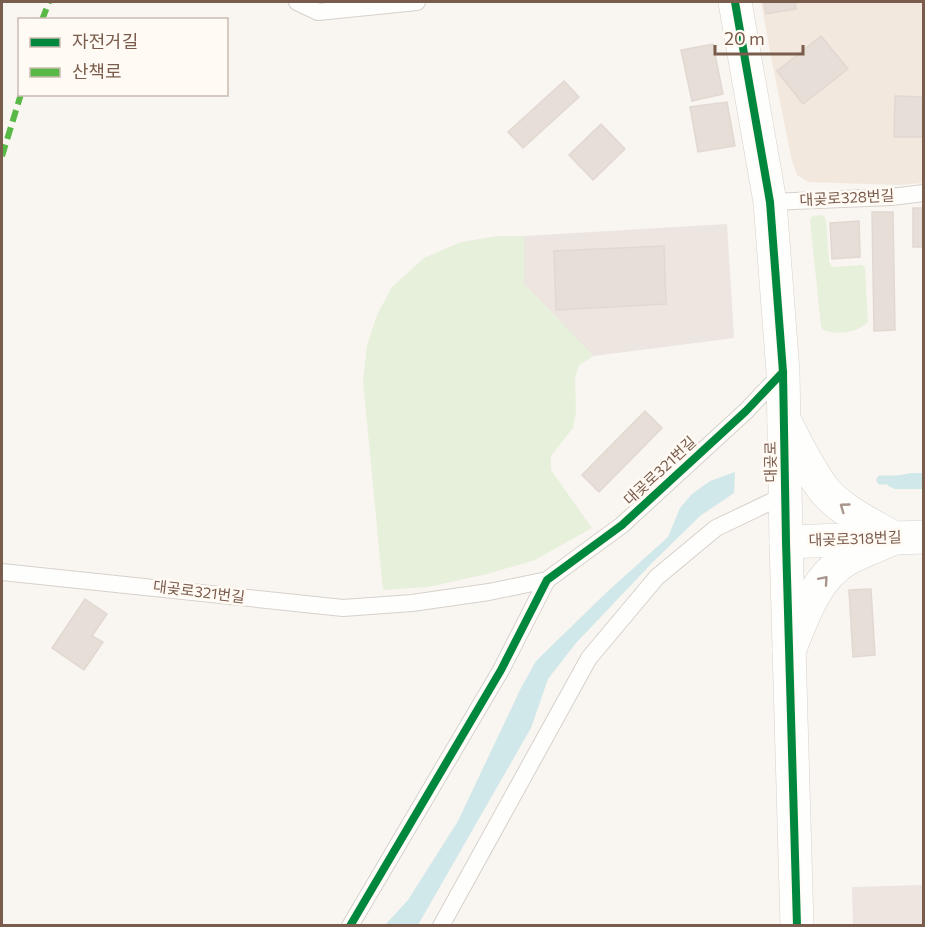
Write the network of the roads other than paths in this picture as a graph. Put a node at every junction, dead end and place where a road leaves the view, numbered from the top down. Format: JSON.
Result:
{"nodes":[{"id":1,"x":297,"y":2,"type":"edge"},
{"id":2,"x":417,"y":2,"type":"edge"},
{"id":3,"x":735,"y":2,"type":"edge"},
{"id":4,"x":924,"y":193,"type":"edge"},
{"id":5,"x":770,"y":202,"type":"junction"},
{"id":6,"x":783,"y":372,"type":"junction"},
{"id":7,"x":784,"y":420,"type":"junction"},
{"id":8,"x":785,"y":495,"type":"junction"},
{"id":9,"x":909,"y":537,"type":"edge"},
{"id":10,"x":786,"y":542,"type":"junction"},
{"id":11,"x":2,"y":572,"type":"edge"},
{"id":12,"x":547,"y":580,"type":"junction"},
{"id":13,"x":789,"y":651,"type":"junction"},
{"id":14,"x":350,"y":926,"type":"edge"},
{"id":15,"x":441,"y":926,"type":"edge"},
{"id":16,"x":797,"y":926,"type":"edge"}],
"edges":[{"from":1,"to":2,"type":"lane"},
{"from":3,"to":5,"type":"street","name":"대곶로"},
{"from":4,"to":5,"type":"lane","name":"대곶로328번길"},
{"from":5,"to":6,"type":"street","name":"대곶로"},
{"from":6,"to":7,"type":"street","name":"대곶로"},
{"from":6,"to":12,"type":"lane","name":"대곶로321번길"},
{"from":7,"to":8,"type":"street","name":"대곶로"},
{"from":9,"to":7,"type":"street","one_way":true},
{"from":8,"to":10,"type":"street","name":"대곶로"},
{"from":8,"to":15,"type":"lane"},
{"from":9,"to":10,"type":"street","name":"대곶로318번길"},
{"from":13,"to":9,"type":"street","one_way":true},
{"from":10,"to":13,"type":"street","name":"대곶로"},
{"from":11,"to":12,"type":"lane","name":"대곶로321번길"},
{"from":12,"to":14,"type":"lane"},
{"from":13,"to":16,"type":"street","name":"대곶로"}]}
